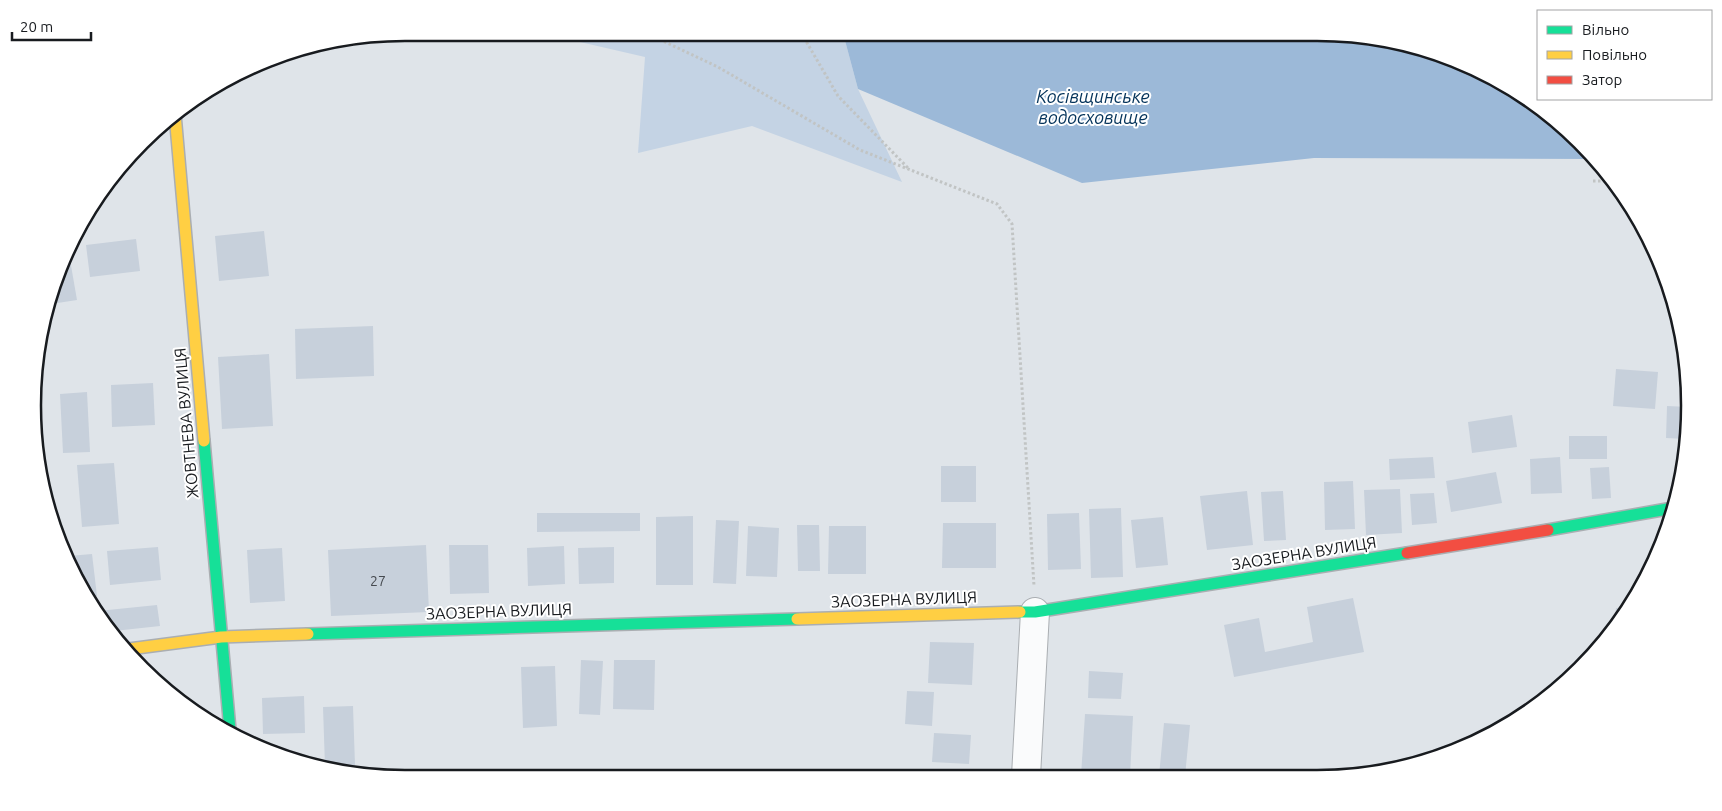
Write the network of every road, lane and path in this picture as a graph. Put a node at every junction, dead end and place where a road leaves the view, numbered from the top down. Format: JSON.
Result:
{"nodes":[{"id":1,"x":665,"y":41,"type":"edge"},
{"id":2,"x":806,"y":41,"type":"edge"},
{"id":3,"x":177,"y":123,"type":"edge"},
{"id":4,"x":910,"y":170,"type":"junction"},
{"id":5,"x":1593,"y":181,"type":"dead end"},
{"id":6,"x":1603,"y":181,"type":"edge"},
{"id":7,"x":1665,"y":509,"type":"edge"},
{"id":8,"x":1035,"y":612,"type":"junction"},
{"id":9,"x":221,"y":637,"type":"junction"},
{"id":10,"x":133,"y":647,"type":"edge"},
{"id":11,"x":229,"y":724,"type":"edge"},
{"id":12,"x":1026,"y":770,"type":"edge"}],
"edges":[{"from":1,"to":4,"type":"path"},
{"from":2,"to":4,"type":"path"},
{"from":3,"to":9,"type":"street","name":"ЖОВТНЕВА ВУЛИЦЯ"},
{"from":4,"to":8,"type":"path"},
{"from":5,"to":6,"type":"path"},
{"from":7,"to":8,"type":"street","name":"ЗАОЗЕРНА ВУЛИЦЯ"},
{"from":8,"to":9,"type":"street","name":"ЗАОЗЕРНА ВУЛИЦЯ"},
{"from":8,"to":12,"type":"street"},
{"from":9,"to":10,"type":"street","name":"ЗАОЗЕРНА ВУЛИЦЯ"},
{"from":9,"to":11,"type":"street","name":"ЖОВТНЕВА ВУЛИЦЯ"}]}
